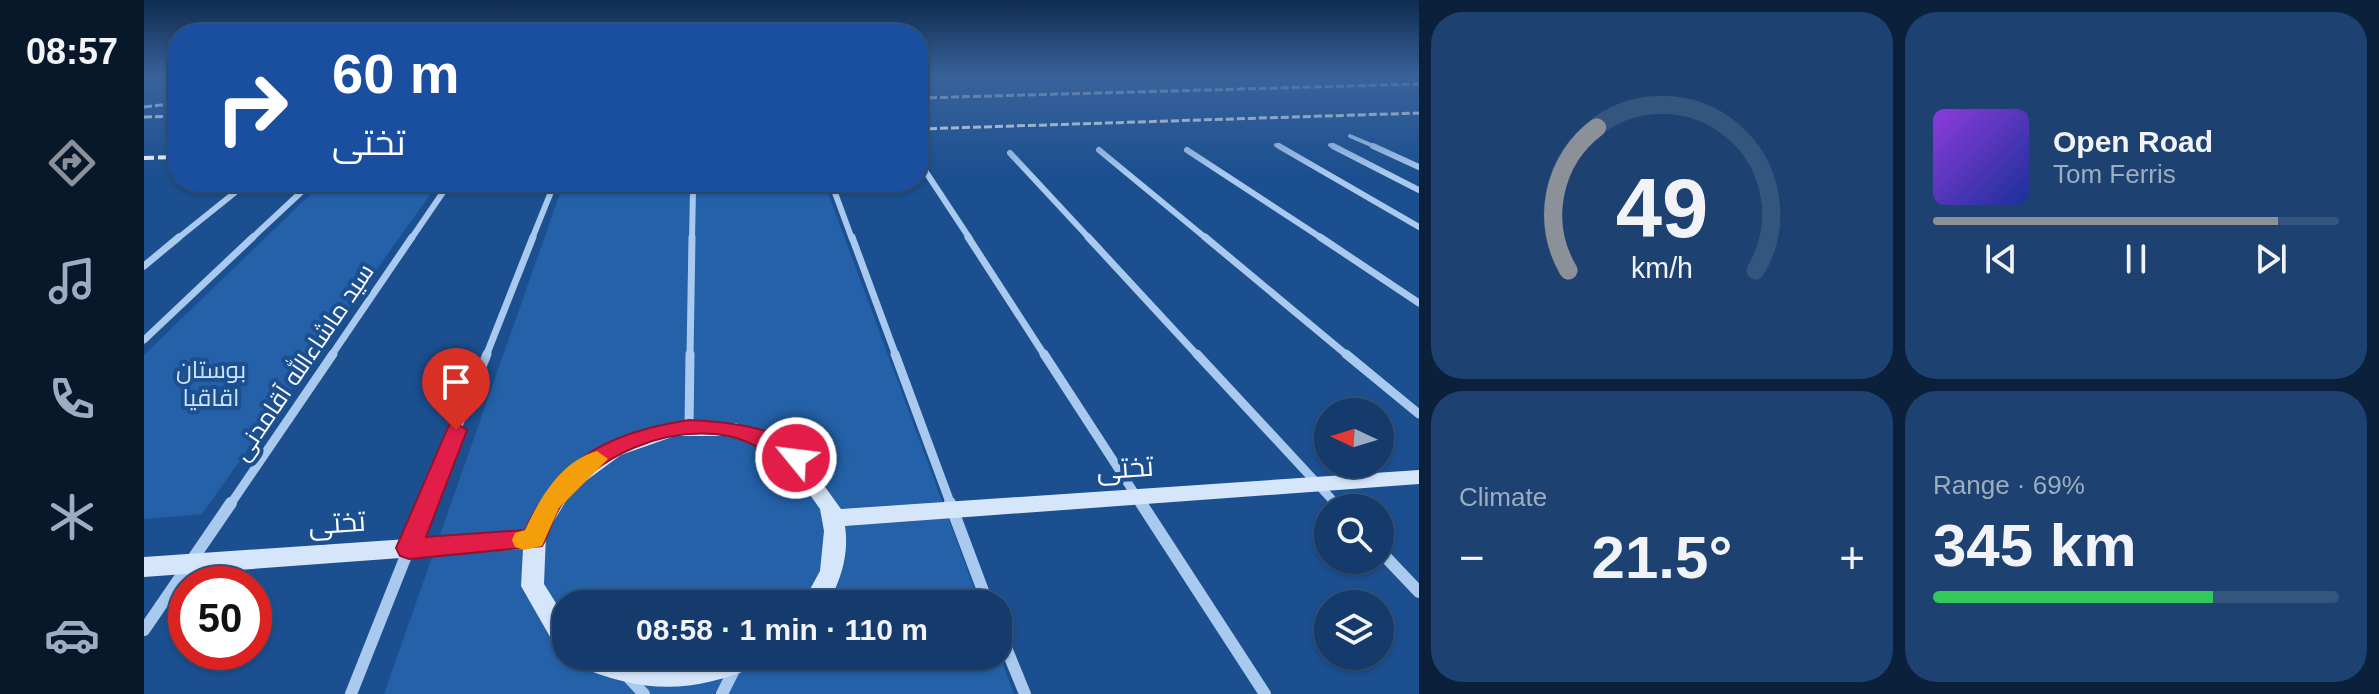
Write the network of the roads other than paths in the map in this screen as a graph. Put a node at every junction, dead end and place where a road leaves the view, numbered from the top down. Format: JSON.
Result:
{"nodes":[{"id":1,"x":1350,"y":136,"type":"dead end"},
{"id":2,"x":1276,"y":145,"type":"dead end"},
{"id":3,"x":1330,"y":145,"type":"dead end"},
{"id":4,"x":1099,"y":150,"type":"dead end"},
{"id":5,"x":1187,"y":150,"type":"dead end"},
{"id":6,"x":1010,"y":153,"type":"dead end"},
{"id":7,"x":1419,"y":167,"type":"edge"},
{"id":8,"x":928,"y":175,"type":"edge"},
{"id":9,"x":1419,"y":190,"type":"edge"},
{"id":10,"x":236,"y":192,"type":"edge"},
{"id":11,"x":301,"y":192,"type":"edge"},
{"id":12,"x":443,"y":192,"type":"edge"},
{"id":13,"x":551,"y":192,"type":"edge"},
{"id":14,"x":693,"y":192,"type":"edge"},
{"id":15,"x":835,"y":192,"type":"edge"},
{"id":16,"x":1419,"y":227,"type":"edge"},
{"id":17,"x":144,"y":266,"type":"edge"},
{"id":18,"x":1419,"y":303,"type":"edge"},
{"id":19,"x":144,"y":340,"type":"edge"},
{"id":20,"x":1419,"y":414,"type":"edge"},
{"id":21,"x":689,"y":427,"type":"junction"},
{"id":22,"x":1419,"y":477,"type":"edge"},
{"id":23,"x":1317,"y":484,"type":"junction"},
{"id":24,"x":1327,"y":494,"type":"edge"},
{"id":25,"x":1136,"y":497,"type":"junction"},
{"id":26,"x":951,"y":510,"type":"junction"},
{"id":27,"x":834,"y":518,"type":"junction"},
{"id":28,"x":533,"y":539,"type":"junction"},
{"id":29,"x":409,"y":548,"type":"junction"},
{"id":30,"x":189,"y":564,"type":"junction"},
{"id":31,"x":1394,"y":566,"type":"edge"},
{"id":32,"x":144,"y":567,"type":"edge"},
{"id":33,"x":820,"y":590,"type":"edge"},
{"id":34,"x":982,"y":590,"type":"edge"},
{"id":35,"x":1419,"y":592,"type":"edge"},
{"id":36,"x":552,"y":628,"type":"edge"},
{"id":37,"x":144,"y":630,"type":"edge"},
{"id":38,"x":1012,"y":662,"type":"edge"},
{"id":39,"x":617,"y":670,"type":"edge"},
{"id":40,"x":710,"y":670,"type":"edge"},
{"id":41,"x":738,"y":670,"type":"edge"},
{"id":42,"x":626,"y":674,"type":"junction"},
{"id":43,"x":351,"y":694,"type":"edge"},
{"id":44,"x":644,"y":694,"type":"edge"},
{"id":45,"x":722,"y":694,"type":"edge"},
{"id":46,"x":1025,"y":694,"type":"edge"},
{"id":47,"x":1265,"y":694,"type":"edge"}],
"edges":[{"from":1,"to":7,"type":"street"},
{"from":2,"to":16,"type":"street"},
{"from":3,"to":9,"type":"street"},
{"from":4,"to":20,"type":"street"},
{"from":5,"to":18,"type":"street"},
{"from":6,"to":23,"type":"street"},
{"from":8,"to":25,"type":"street"},
{"from":10,"to":17,"type":"street"},
{"from":11,"to":19,"type":"street"},
{"from":12,"to":30,"type":"street","name":"سید ماشاءالله آقامدنی"},
{"from":13,"to":29,"type":"street"},
{"from":14,"to":21,"type":"street"},
{"from":15,"to":26,"type":"street"},
{"from":21,"to":27,"type":"main road"},
{"from":21,"to":28,"type":"main road"},
{"from":22,"to":23,"type":"main road","name":"تختی"},
{"from":23,"to":24,"type":"street"},
{"from":23,"to":25,"type":"main road","name":"تختی"},
{"from":25,"to":26,"type":"main road","name":"تختی"},
{"from":25,"to":47,"type":"street"},
{"from":26,"to":27,"type":"main road","name":"تختی"},
{"from":26,"to":34,"type":"street"},
{"from":27,"to":33,"type":"main road"},
{"from":28,"to":29,"type":"main road","name":"تختی"},
{"from":28,"to":36,"type":"main road"},
{"from":29,"to":30,"type":"main road","name":"تختی"},
{"from":29,"to":43,"type":"street"},
{"from":30,"to":32,"type":"main road","name":"تختی"},
{"from":30,"to":37,"type":"street","name":"سید ماشاءالله آقامدنی"},
{"from":31,"to":35,"type":"street"},
{"from":38,"to":46,"type":"street"},
{"from":39,"to":42,"type":"main road"},
{"from":40,"to":42,"type":"main road"},
{"from":41,"to":45,"type":"street"},
{"from":42,"to":44,"type":"street"}]}
